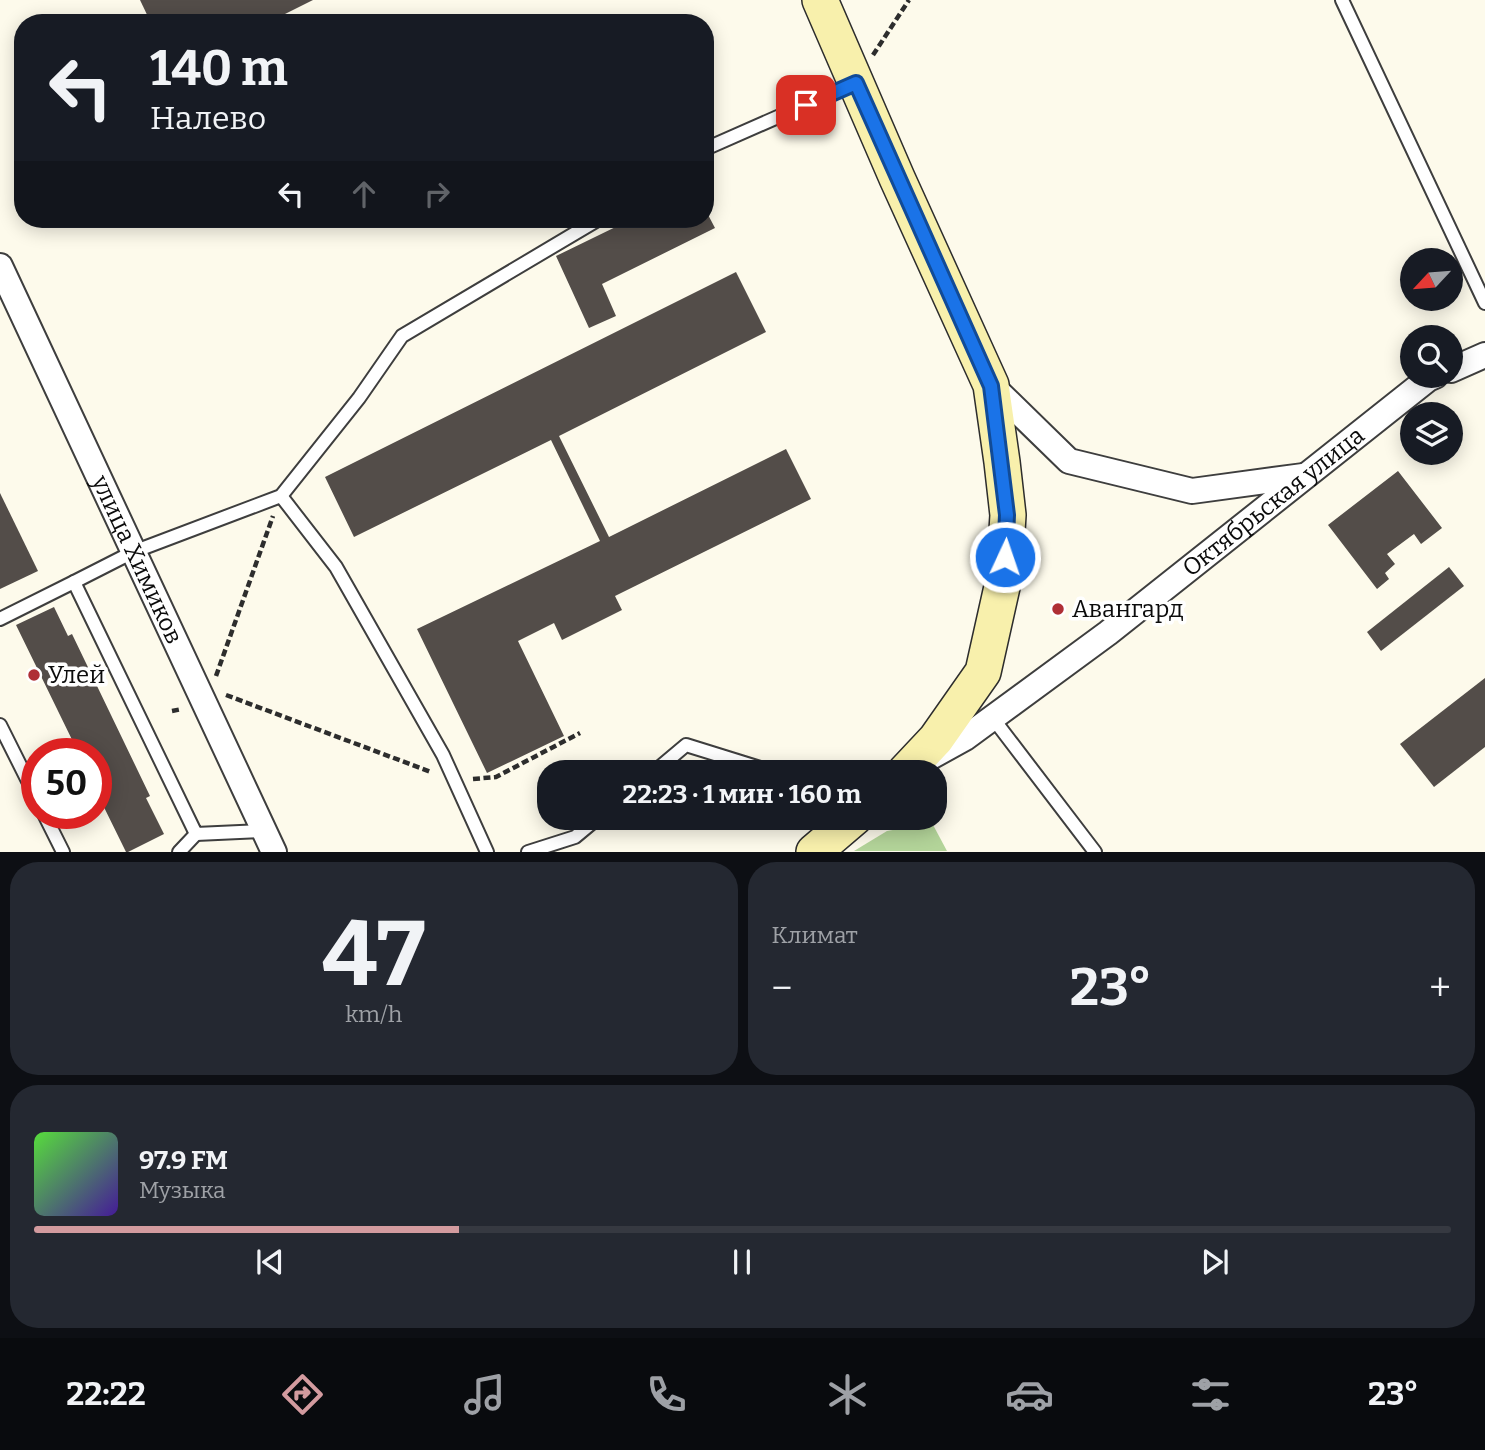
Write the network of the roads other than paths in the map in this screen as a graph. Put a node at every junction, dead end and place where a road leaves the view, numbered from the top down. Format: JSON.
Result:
{"nodes":[{"id":1,"x":820,"y":0,"type":"edge"},
{"id":2,"x":1342,"y":0,"type":"edge"},
{"id":3,"x":856,"y":83,"type":"junction"},
{"id":4,"x":714,"y":145,"type":"edge"},
{"id":5,"x":584,"y":228,"type":"edge"},
{"id":6,"x":0,"y":266,"type":"edge"},
{"id":7,"x":5,"y":290,"type":"edge"},
{"id":8,"x":1485,"y":303,"type":"edge"},
{"id":9,"x":1485,"y":355,"type":"edge"},
{"id":10,"x":1463,"y":365,"type":"edge"},
{"id":11,"x":991,"y":386,"type":"junction"},
{"id":12,"x":1416,"y":388,"type":"edge"},
{"id":13,"x":1304,"y":476,"type":"junction"},
{"id":14,"x":281,"y":496,"type":"junction"},
{"id":15,"x":133,"y":552,"type":"junction"},
{"id":16,"x":74,"y":582,"type":"junction"},
{"id":17,"x":0,"y":619,"type":"edge"},
{"id":18,"x":992,"y":717,"type":"junction"},
{"id":19,"x":0,"y":725,"type":"edge"},
{"id":20,"x":668,"y":760,"type":"edge"},
{"id":21,"x":734,"y":760,"type":"edge"},
{"id":22,"x":916,"y":760,"type":"edge"},
{"id":23,"x":926,"y":760,"type":"edge"},
{"id":24,"x":21,"y":767,"type":"edge"},
{"id":25,"x":52,"y":829,"type":"edge"},
{"id":26,"x":583,"y":830,"type":"edge"},
{"id":27,"x":840,"y":830,"type":"edge"},
{"id":28,"x":196,"y":834,"type":"junction"},
{"id":29,"x":269,"y":841,"type":"edge"},
{"id":30,"x":63,"y":852,"type":"edge"},
{"id":31,"x":179,"y":852,"type":"edge"},
{"id":32,"x":486,"y":852,"type":"edge"},
{"id":33,"x":528,"y":852,"type":"edge"},
{"id":34,"x":814,"y":852,"type":"edge"},
{"id":35,"x":1095,"y":852,"type":"edge"}],
"edges":[{"from":1,"to":3,"type":"main road","name":"Октябрьская улица"},
{"from":2,"to":8,"type":"lane"},
{"from":3,"to":4,"type":"lane"},
{"from":3,"to":11,"type":"main road","name":"Октябрьская улица"},
{"from":5,"to":14,"type":"lane"},
{"from":6,"to":7,"type":"street","name":"улица Химиков"},
{"from":7,"to":15,"type":"street","name":"улица Химиков"},
{"from":9,"to":10,"type":"street"},
{"from":11,"to":13,"type":"street"},
{"from":11,"to":22,"type":"main road","name":"Октябрьская улица"},
{"from":12,"to":13,"type":"street","name":"Октябрьская улица"},
{"from":13,"to":18,"type":"street","name":"Октябрьская улица"},
{"from":14,"to":15,"type":"lane"},
{"from":14,"to":32,"type":"lane"},
{"from":15,"to":16,"type":"lane"},
{"from":15,"to":29,"type":"street","name":"улица Химиков"},
{"from":16,"to":17,"type":"lane"},
{"from":16,"to":28,"type":"lane"},
{"from":18,"to":23,"type":"street","name":"Октябрьская улица"},
{"from":18,"to":35,"type":"lane"},
{"from":19,"to":24,"type":"lane"},
{"from":20,"to":21,"type":"lane"},
{"from":25,"to":30,"type":"lane"},
{"from":26,"to":33,"type":"lane"},
{"from":27,"to":34,"type":"main road"},
{"from":28,"to":29,"type":"lane"},
{"from":28,"to":31,"type":"lane"}]}
